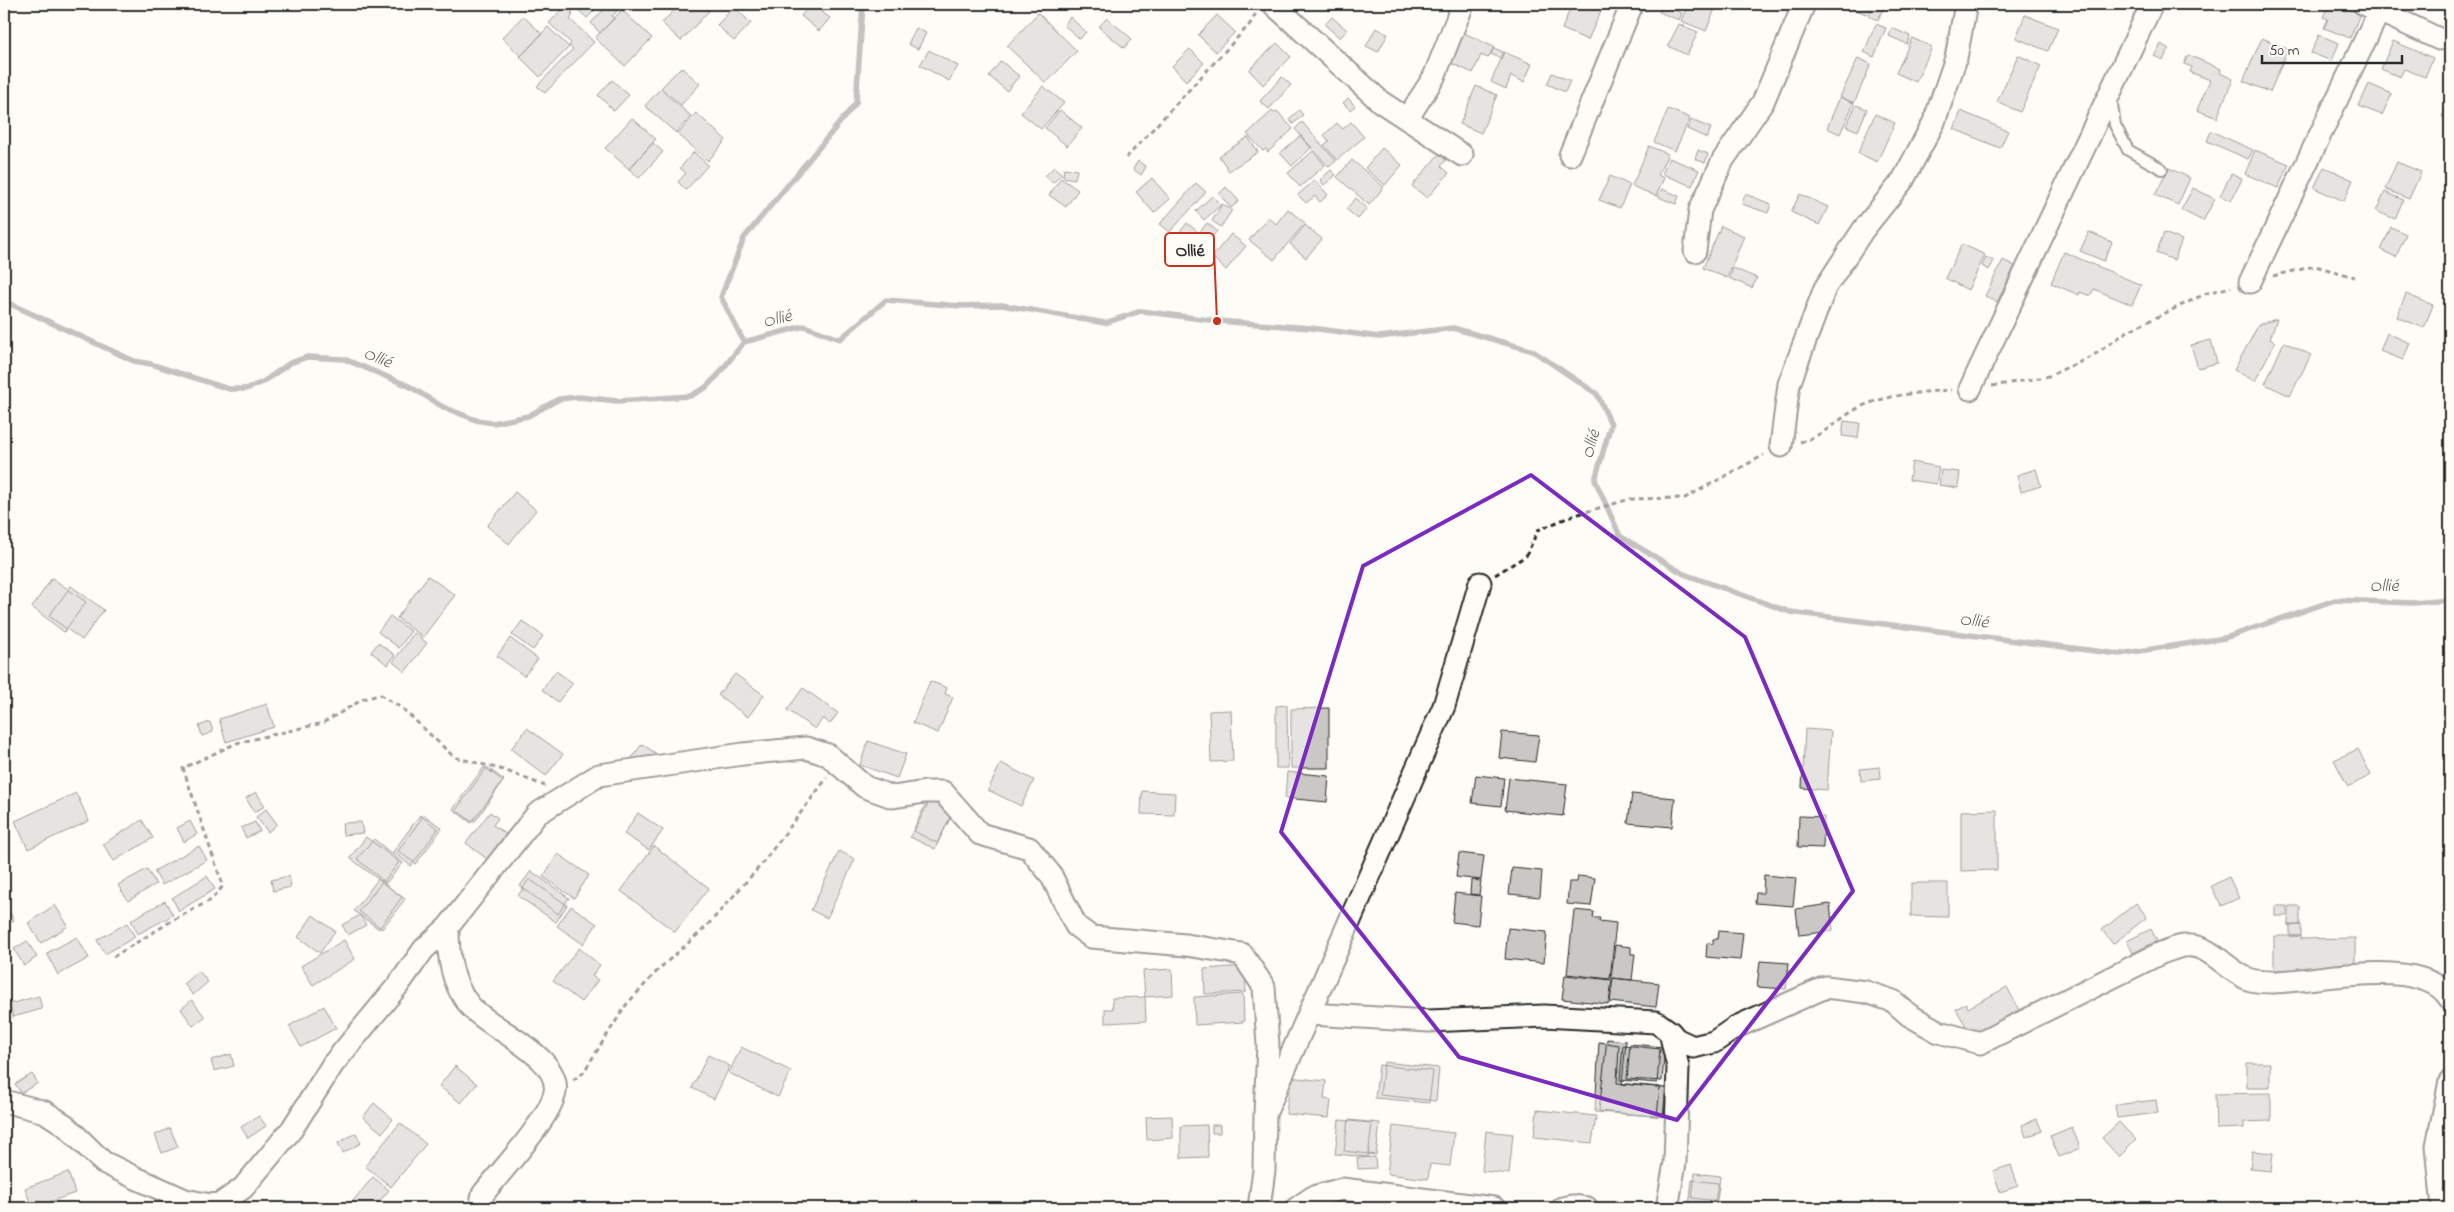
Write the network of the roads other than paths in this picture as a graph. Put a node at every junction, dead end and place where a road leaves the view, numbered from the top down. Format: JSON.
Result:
{"nodes":[{"id":1,"x":1463,"y":4,"type":"edge"},
{"id":2,"x":1632,"y":4,"type":"edge"},
{"id":3,"x":1804,"y":4,"type":"edge"},
{"id":4,"x":1966,"y":4,"type":"edge"},
{"id":5,"x":2152,"y":4,"type":"edge"},
{"id":6,"x":1265,"y":7,"type":"edge"},
{"id":7,"x":2371,"y":7,"type":"edge"},
{"id":8,"x":2439,"y":39,"type":"dead end"},
{"id":9,"x":2110,"y":92,"type":"junction"},
{"id":10,"x":1407,"y":119,"type":"junction"},
{"id":11,"x":1570,"y":155,"type":"dead end"},
{"id":12,"x":1462,"y":156,"type":"dead end"},
{"id":13,"x":2162,"y":169,"type":"dead end"},
{"id":14,"x":1695,"y":250,"type":"dead end"},
{"id":15,"x":2250,"y":282,"type":"road end"},
{"id":16,"x":1970,"y":389,"type":"road end"},
{"id":17,"x":1782,"y":446,"type":"road end"},
{"id":18,"x":1480,"y":583,"type":"road end"},
{"id":19,"x":448,"y":927,"type":"junction"},
{"id":20,"x":2450,"y":999,"type":"edge"},
{"id":21,"x":1310,"y":1014,"type":"junction"},
{"id":22,"x":1670,"y":1032,"type":"junction"},
{"id":23,"x":2450,"y":1081,"type":"edge"},
{"id":24,"x":4,"y":1101,"type":"edge"},
{"id":25,"x":1265,"y":1114,"type":"junction"},
{"id":26,"x":213,"y":1207,"type":"edge"},
{"id":27,"x":480,"y":1208,"type":"edge"},
{"id":28,"x":1259,"y":1208,"type":"edge"},
{"id":29,"x":1297,"y":1208,"type":"edge"},
{"id":30,"x":1494,"y":1208,"type":"edge"},
{"id":31,"x":1563,"y":1208,"type":"edge"},
{"id":32,"x":1587,"y":1208,"type":"edge"},
{"id":33,"x":1668,"y":1208,"type":"edge"},
{"id":34,"x":2442,"y":1208,"type":"edge"}],
"edges":[{"from":1,"to":10,"type":"street"},
{"from":2,"to":11,"type":"street"},
{"from":3,"to":14,"type":"street"},
{"from":4,"to":17,"type":"street"},
{"from":5,"to":9,"type":"street"},
{"from":6,"to":10,"type":"street"},
{"from":7,"to":8,"type":"street"},
{"from":7,"to":15,"type":"street"},
{"from":9,"to":13,"type":"lane"},
{"from":9,"to":16,"type":"street"},
{"from":10,"to":12,"type":"street"},
{"from":18,"to":21,"type":"street"},
{"from":19,"to":25,"type":"street"},
{"from":19,"to":26,"type":"street"},
{"from":19,"to":27,"type":"street"},
{"from":20,"to":22,"type":"street"},
{"from":21,"to":22,"type":"street"},
{"from":21,"to":25,"type":"street"},
{"from":22,"to":33,"type":"street"},
{"from":23,"to":34,"type":"street"},
{"from":24,"to":26,"type":"street"},
{"from":25,"to":28,"type":"street"},
{"from":29,"to":30,"type":"street"},
{"from":31,"to":32,"type":"street"}]}
